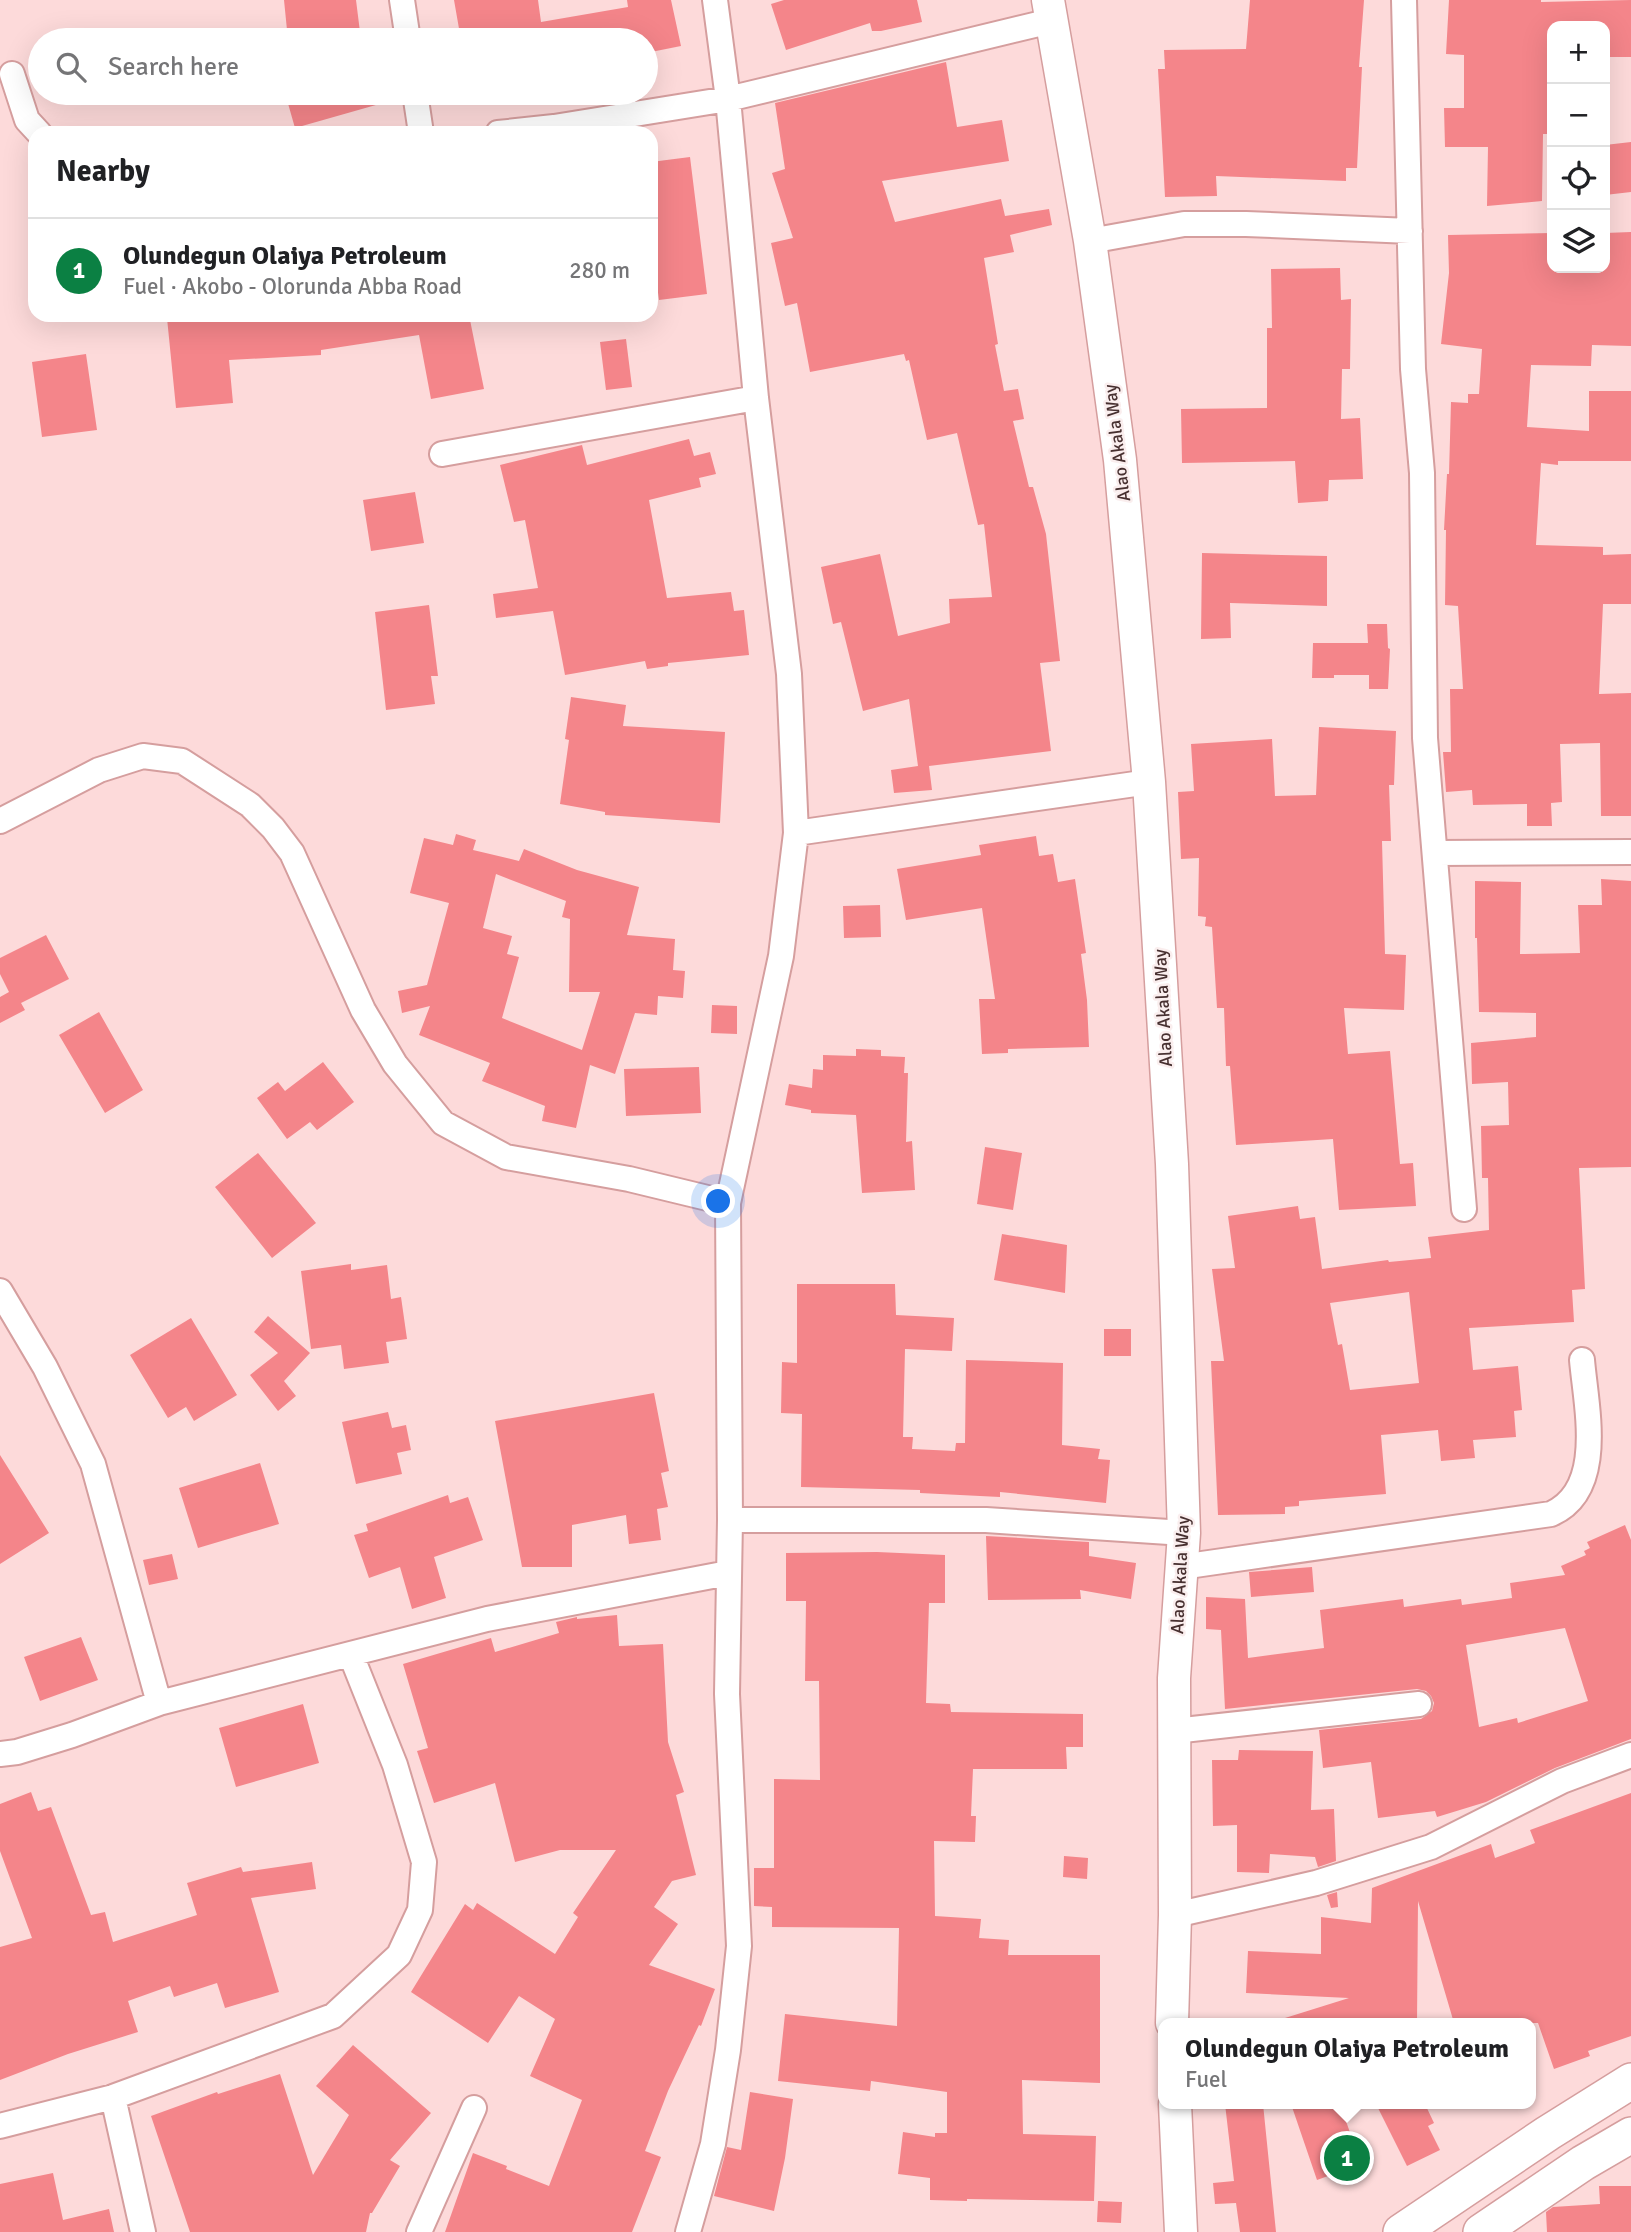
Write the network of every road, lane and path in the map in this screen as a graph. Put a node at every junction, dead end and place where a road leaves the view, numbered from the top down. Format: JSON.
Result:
{"nodes":[{"id":1,"x":402,"y":0,"type":"edge"},
{"id":2,"x":715,"y":0,"type":"edge"},
{"id":3,"x":1404,"y":0,"type":"edge"},
{"id":4,"x":1050,"y":10,"type":"edge"},
{"id":5,"x":406,"y":28,"type":"edge"},
{"id":6,"x":12,"y":74,"type":"dead end"},
{"id":7,"x":728,"y":99,"type":"junction"},
{"id":8,"x":417,"y":105,"type":"edge"},
{"id":9,"x":33,"y":126,"type":"edge"},
{"id":10,"x":420,"y":126,"type":"edge"},
{"id":11,"x":560,"y":126,"type":"edge"},
{"id":12,"x":1410,"y":230,"type":"junction"},
{"id":13,"x":1090,"y":241,"type":"junction"},
{"id":14,"x":756,"y":398,"type":"junction"},
{"id":15,"x":442,"y":454,"type":"dead end"},
{"id":16,"x":1149,"y":782,"type":"junction"},
{"id":17,"x":0,"y":821,"type":"edge"},
{"id":18,"x":796,"y":833,"type":"junction"},
{"id":19,"x":1631,"y":852,"type":"edge"},
{"id":20,"x":1436,"y":853,"type":"junction"},
{"id":21,"x":728,"y":1203,"type":"junction"},
{"id":22,"x":1464,"y":1209,"type":"dead end"},
{"id":23,"x":0,"y":1291,"type":"edge"},
{"id":24,"x":1581,"y":1360,"type":"dead end"},
{"id":25,"x":730,"y":1520,"type":"junction"},
{"id":26,"x":1184,"y":1533,"type":"junction"},
{"id":27,"x":1181,"y":1567,"type":"junction"},
{"id":28,"x":728,"y":1573,"type":"junction"},
{"id":29,"x":351,"y":1655,"type":"junction"},
{"id":30,"x":159,"y":1703,"type":"junction"},
{"id":31,"x":1419,"y":1704,"type":"dead end"},
{"id":32,"x":1174,"y":1731,"type":"junction"},
{"id":33,"x":0,"y":1754,"type":"edge"},
{"id":34,"x":1631,"y":1755,"type":"edge"},
{"id":35,"x":1175,"y":1915,"type":"junction"},
{"id":36,"x":1172,"y":2018,"type":"edge"},
{"id":37,"x":1631,"y":2081,"type":"edge"},
{"id":38,"x":113,"y":2097,"type":"junction"},
{"id":39,"x":474,"y":2108,"type":"dead end"},
{"id":40,"x":1175,"y":2109,"type":"edge"},
{"id":41,"x":0,"y":2126,"type":"edge"},
{"id":42,"x":1631,"y":2135,"type":"edge"},
{"id":43,"x":143,"y":2232,"type":"edge"},
{"id":44,"x":419,"y":2232,"type":"edge"},
{"id":45,"x":688,"y":2232,"type":"edge"},
{"id":46,"x":1181,"y":2232,"type":"edge"},
{"id":47,"x":1401,"y":2232,"type":"edge"},
{"id":48,"x":1481,"y":2232,"type":"edge"}],
"edges":[{"from":1,"to":5,"type":"street"},
{"from":2,"to":7,"type":"street"},
{"from":3,"to":12,"type":"street"},
{"from":4,"to":7,"type":"street"},
{"from":4,"to":13,"type":"street","name":"Alao Akala Way"},
{"from":6,"to":9,"type":"street"},
{"from":7,"to":11,"type":"street"},
{"from":7,"to":14,"type":"street"},
{"from":8,"to":10,"type":"street"},
{"from":12,"to":13,"type":"street"},
{"from":12,"to":20,"type":"street"},
{"from":13,"to":16,"type":"street","name":"Alao Akala Way"},
{"from":14,"to":15,"type":"street"},
{"from":14,"to":18,"type":"street"},
{"from":16,"to":18,"type":"street"},
{"from":16,"to":26,"type":"street","name":"Alao Akala Way"},
{"from":17,"to":21,"type":"street"},
{"from":18,"to":21,"type":"street"},
{"from":19,"to":20,"type":"street"},
{"from":20,"to":22,"type":"street"},
{"from":21,"to":25,"type":"street"},
{"from":23,"to":30,"type":"street"},
{"from":24,"to":27,"type":"street"},
{"from":25,"to":26,"type":"street"},
{"from":25,"to":28,"type":"street"},
{"from":26,"to":27,"type":"street","name":"Alao Akala Way"},
{"from":27,"to":32,"type":"street","name":"Alao Akala Way"},
{"from":28,"to":29,"type":"street"},
{"from":28,"to":45,"type":"street"},
{"from":29,"to":30,"type":"street"},
{"from":29,"to":38,"type":"street"},
{"from":30,"to":33,"type":"street"},
{"from":31,"to":32,"type":"street"},
{"from":32,"to":35,"type":"street","name":"Alao Akala Way"},
{"from":34,"to":35,"type":"street"},
{"from":35,"to":36,"type":"street","name":"Alao Akala Way"},
{"from":37,"to":47,"type":"main road"},
{"from":38,"to":41,"type":"street"},
{"from":38,"to":43,"type":"street"},
{"from":39,"to":44,"type":"street"},
{"from":40,"to":46,"type":"street"},
{"from":42,"to":48,"type":"main road"}]}
